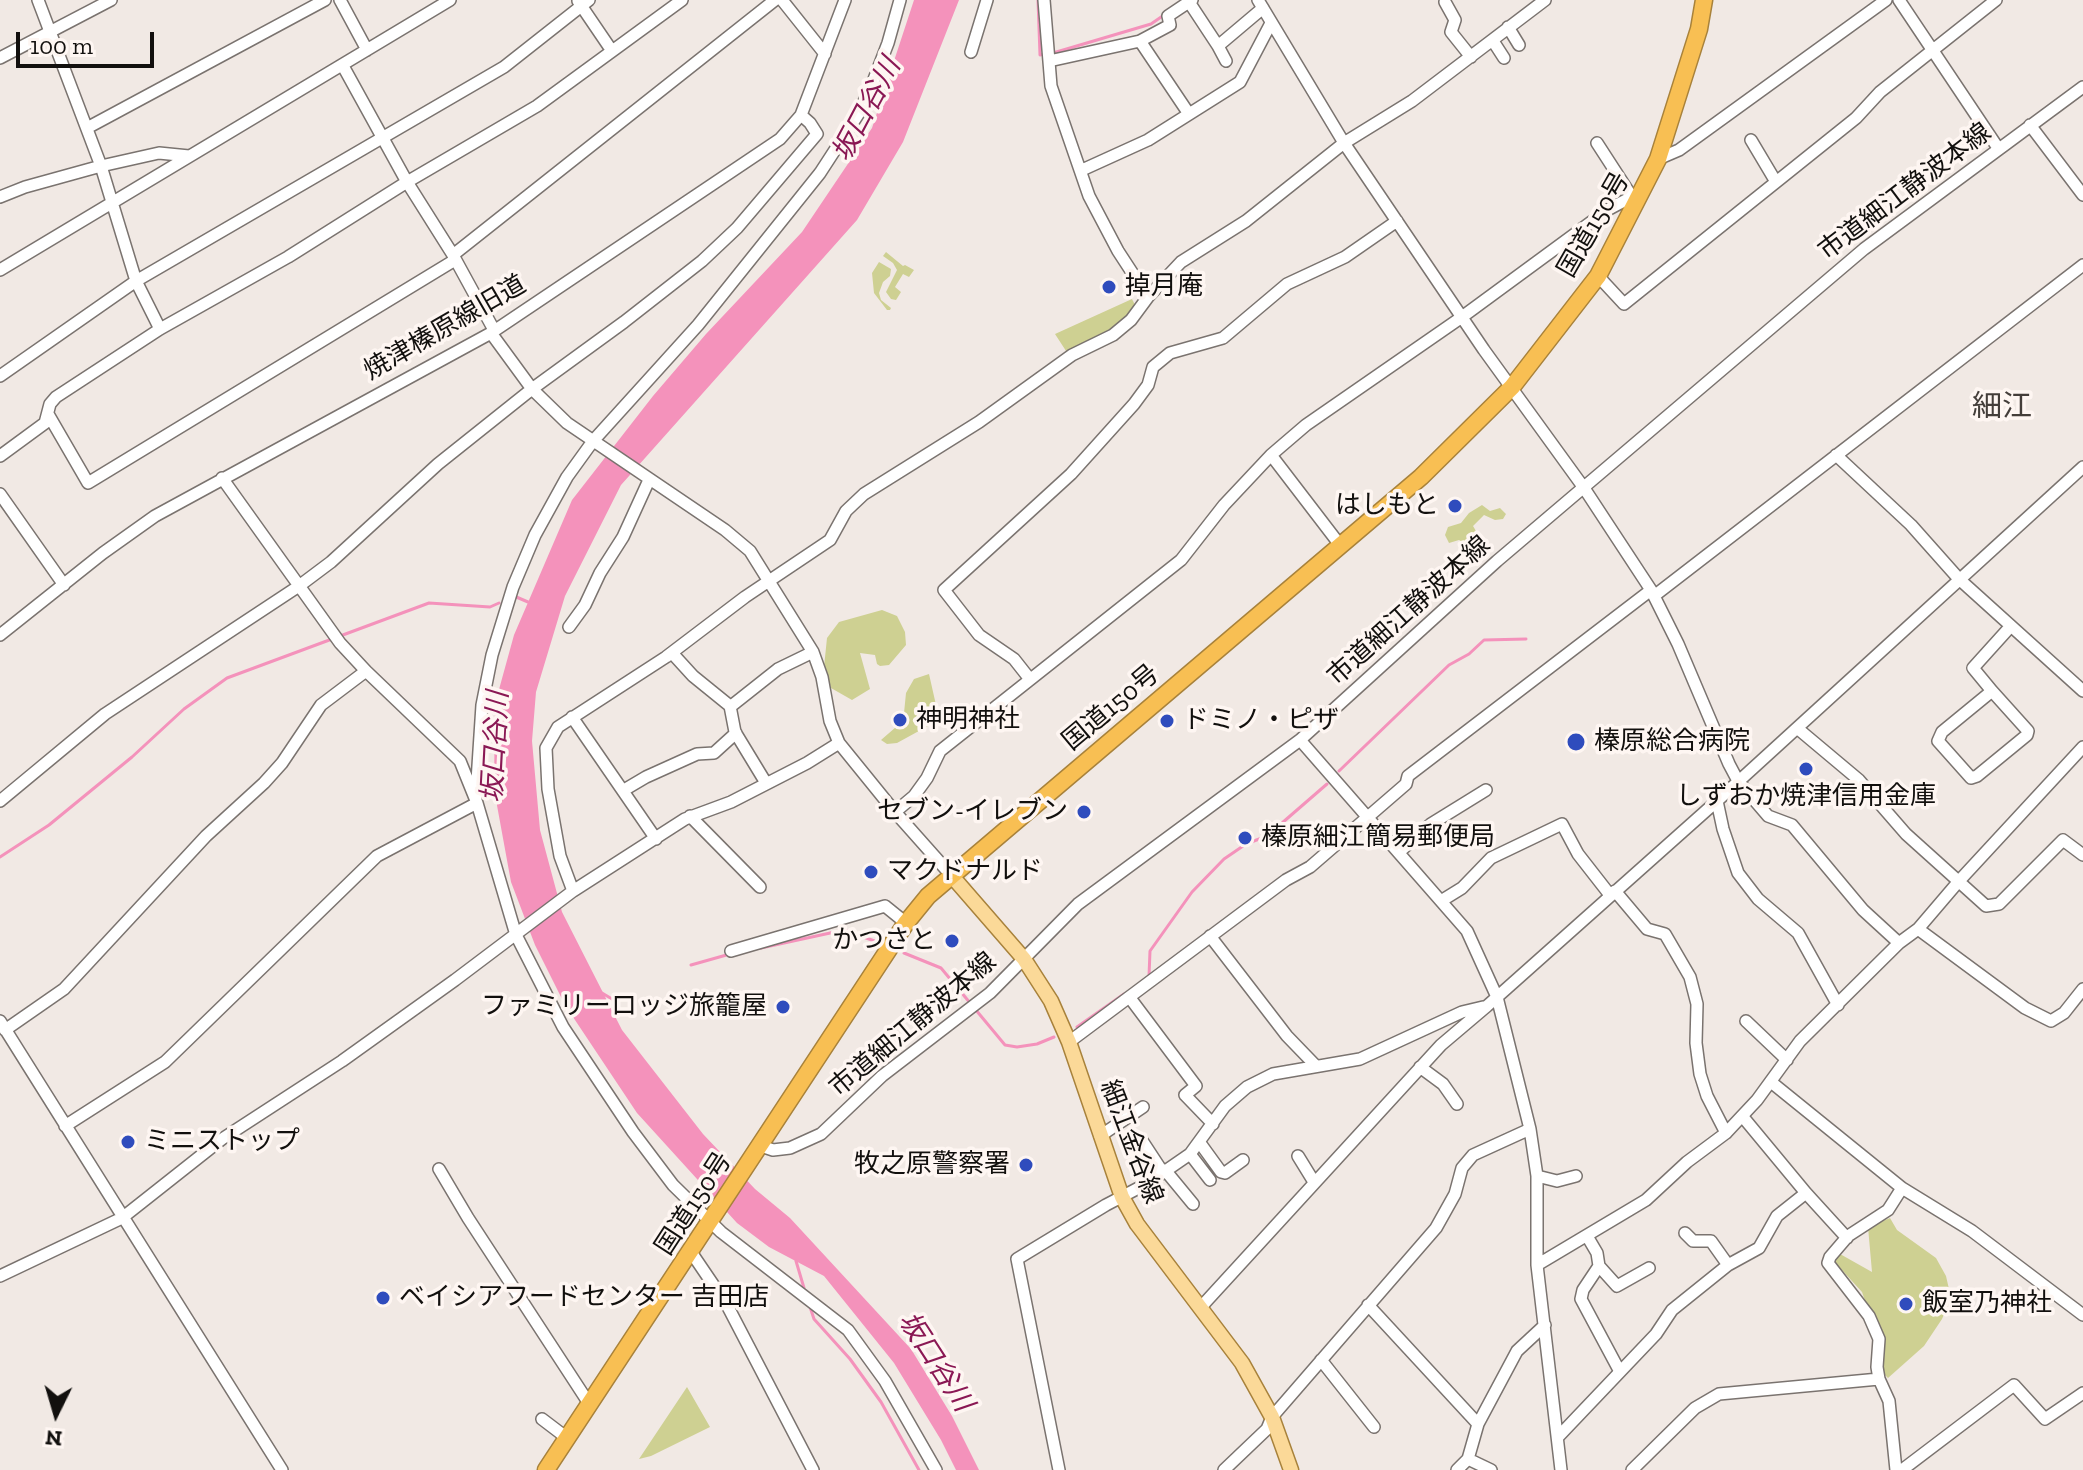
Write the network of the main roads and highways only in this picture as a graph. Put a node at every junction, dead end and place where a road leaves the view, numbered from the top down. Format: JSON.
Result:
{"nodes":[{"id":1,"x":1704,"y":0,"type":"edge"},
{"id":2,"x":951,"y":875,"type":"junction"},
{"id":3,"x":546,"y":1470,"type":"edge"},
{"id":4,"x":1291,"y":1470,"type":"edge"}],
"edges":[{"from":1,"to":2,"type":"highway","name":"国道150号"},
{"from":2,"to":3,"type":"highway","name":"国道150号"},
{"from":2,"to":4,"type":"main road","name":"細江金谷線"}]}
